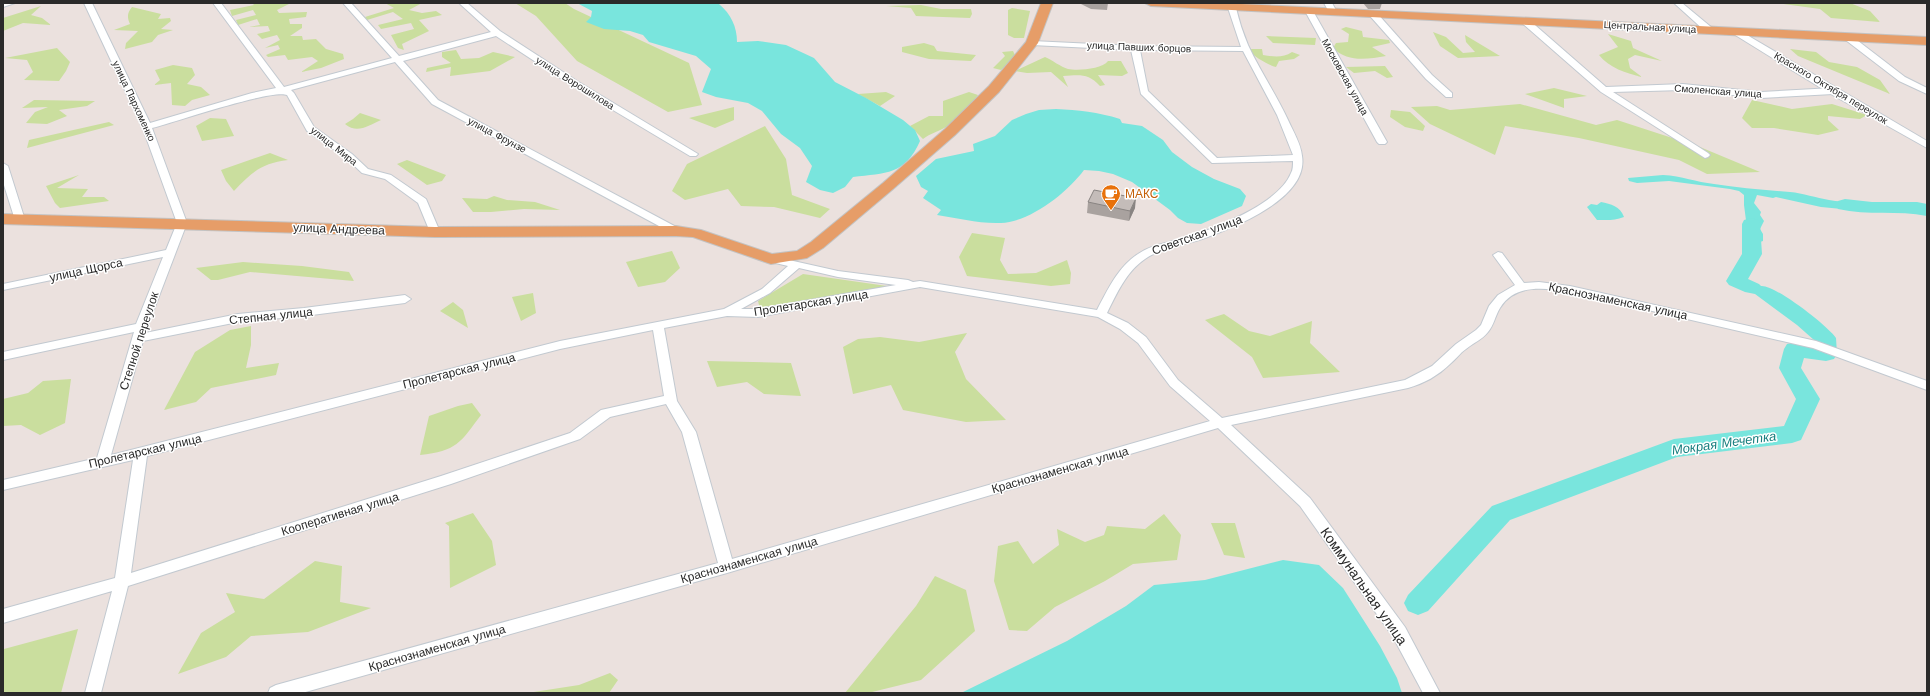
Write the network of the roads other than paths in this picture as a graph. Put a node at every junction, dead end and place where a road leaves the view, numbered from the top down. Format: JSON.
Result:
{"nodes":[{"id":1,"x":11,"y":3,"type":"edge"},
{"id":2,"x":88,"y":3,"type":"edge"},
{"id":3,"x":217,"y":3,"type":"edge"},
{"id":4,"x":347,"y":3,"type":"edge"},
{"id":5,"x":463,"y":3,"type":"edge"},
{"id":6,"x":1047,"y":3,"type":"edge"},
{"id":7,"x":1151,"y":3,"type":"edge"},
{"id":8,"x":1678,"y":3,"type":"edge"},
{"id":9,"x":3,"y":6,"type":"edge"},
{"id":10,"x":1232,"y":8,"type":"junction"},
{"id":11,"x":1331,"y":8,"type":"edge"},
{"id":12,"x":1308,"y":11,"type":"junction"},
{"id":13,"x":1373,"y":14,"type":"junction"},
{"id":14,"x":1525,"y":21,"type":"junction"},
{"id":15,"x":1708,"y":30,"type":"junction"},
{"id":16,"x":1735,"y":31,"type":"junction"},
{"id":17,"x":497,"y":33,"type":"junction"},
{"id":18,"x":1846,"y":36,"type":"junction"},
{"id":19,"x":1927,"y":40,"type":"edge"},
{"id":20,"x":1032,"y":43,"type":"junction"},
{"id":21,"x":1136,"y":48,"type":"junction"},
{"id":22,"x":1246,"y":49,"type":"junction"},
{"id":23,"x":398,"y":60,"type":"junction"},
{"id":24,"x":282,"y":90,"type":"junction"},
{"id":25,"x":1604,"y":90,"type":"junction"},
{"id":26,"x":1833,"y":91,"type":"junction"},
{"id":27,"x":1927,"y":91,"type":"edge"},
{"id":28,"x":1449,"y":95,"type":"dead end"},
{"id":29,"x":147,"y":127,"type":"junction"},
{"id":30,"x":1382,"y":142,"type":"dead end"},
{"id":31,"x":1927,"y":144,"type":"edge"},
{"id":32,"x":693,"y":154,"type":"dead end"},
{"id":33,"x":1705,"y":155,"type":"dead end"},
{"id":34,"x":1298,"y":158,"type":"junction"},
{"id":35,"x":3,"y":166,"type":"edge"},
{"id":36,"x":3,"y":219,"type":"edge"},
{"id":37,"x":20,"y":220,"type":"junction"},
{"id":38,"x":182,"y":223,"type":"junction"},
{"id":39,"x":676,"y":231,"type":"junction"},
{"id":40,"x":435,"y":232,"type":"junction"},
{"id":41,"x":169,"y":253,"type":"junction"},
{"id":42,"x":1498,"y":255,"type":"dead end"},
{"id":43,"x":771,"y":259,"type":"junction"},
{"id":44,"x":796,"y":265,"type":"junction"},
{"id":45,"x":920,"y":284,"type":"junction"},
{"id":46,"x":1521,"y":286,"type":"junction"},
{"id":47,"x":3,"y":287,"type":"edge"},
{"id":48,"x":405,"y":298,"type":"dead end"},
{"id":49,"x":727,"y":312,"type":"junction"},
{"id":50,"x":1101,"y":314,"type":"junction"},
{"id":51,"x":658,"y":325,"type":"junction"},
{"id":52,"x":140,"y":333,"type":"junction"},
{"id":53,"x":3,"y":356,"type":"edge"},
{"id":54,"x":1927,"y":386,"type":"edge"},
{"id":55,"x":670,"y":398,"type":"junction"},
{"id":56,"x":1220,"y":423,"type":"junction"},
{"id":57,"x":141,"y":453,"type":"junction"},
{"id":58,"x":103,"y":461,"type":"junction"},
{"id":59,"x":3,"y":485,"type":"edge"},
{"id":60,"x":726,"y":567,"type":"junction"},
{"id":61,"x":122,"y":582,"type":"junction"},
{"id":62,"x":3,"y":616,"type":"edge"},
{"id":63,"x":93,"y":693,"type":"edge"},
{"id":64,"x":276,"y":693,"type":"edge"},
{"id":65,"x":1432,"y":693,"type":"edge"}],
"edges":[{"from":1,"to":9,"type":"street"},
{"from":2,"to":29,"type":"street","name":"улица Пархоменко"},
{"from":3,"to":24,"type":"street","name":"улица Мира"},
{"from":4,"to":23,"type":"street","name":"улица Фрунзе"},
{"from":5,"to":17,"type":"street","name":"улица Ворошилова"},
{"from":6,"to":20,"type":"main road"},
{"from":7,"to":10,"type":"main road","name":"Центральная улица"},
{"from":8,"to":15,"type":"street"},
{"from":10,"to":12,"type":"main road","name":"Центральная улица"},
{"from":10,"to":22,"type":"street"},
{"from":11,"to":12,"type":"main road","name":"Центральная улица"},
{"from":11,"to":13,"type":"main road","name":"Центральная улица"},
{"from":12,"to":30,"type":"street","name":"Московская улица"},
{"from":13,"to":14,"type":"main road","name":"Центральная улица"},
{"from":13,"to":28,"type":"street"},
{"from":14,"to":15,"type":"main road","name":"Центральная улица"},
{"from":14,"to":25,"type":"street"},
{"from":15,"to":16,"type":"main road","name":"Центральная улица"},
{"from":16,"to":18,"type":"main road","name":"Центральная улица"},
{"from":16,"to":26,"type":"street","name":"Красного Октября переулок"},
{"from":17,"to":23,"type":"street"},
{"from":17,"to":32,"type":"street","name":"улица Ворошилова"},
{"from":18,"to":19,"type":"main road","name":"Центральная улица"},
{"from":18,"to":27,"type":"street"},
{"from":20,"to":21,"type":"street","name":"улица Павших борцов"},
{"from":20,"to":43,"type":"main road"},
{"from":21,"to":22,"type":"street","name":"улица Павших борцов"},
{"from":21,"to":34,"type":"street"},
{"from":22,"to":34,"type":"street"},
{"from":23,"to":24,"type":"street"},
{"from":23,"to":39,"type":"street","name":"улица Фрунзе"},
{"from":24,"to":29,"type":"street"},
{"from":24,"to":40,"type":"street","name":"улица Мира"},
{"from":25,"to":26,"type":"street","name":"Смоленская улица"},
{"from":25,"to":33,"type":"street"},
{"from":26,"to":31,"type":"street","name":"Красного Октября переулок"},
{"from":29,"to":38,"type":"street","name":"улица Пархоменко"},
{"from":34,"to":50,"type":"street","name":"Советская улица"},
{"from":35,"to":37,"type":"street"},
{"from":36,"to":37,"type":"main road","name":"улица Андреева"},
{"from":37,"to":38,"type":"main road","name":"улица Андреева"},
{"from":38,"to":40,"type":"main road","name":"улица Андреева"},
{"from":38,"to":41,"type":"street","name":"Степной переулок"},
{"from":39,"to":40,"type":"main road","name":"улица Андреева"},
{"from":39,"to":43,"type":"main road","name":"улица Андреева"},
{"from":41,"to":47,"type":"street","name":"улица Щорса"},
{"from":41,"to":52,"type":"street","name":"Степной переулок"},
{"from":42,"to":46,"type":"street"},
{"from":43,"to":44,"type":"street","name":"Пролетарская улица"},
{"from":44,"to":45,"type":"street","name":"Пролетарская улица"},
{"from":44,"to":49,"type":"street"},
{"from":45,"to":49,"type":"street","name":"Пролетарская улица"},
{"from":45,"to":50,"type":"street","name":"Пролетарская улица"},
{"from":46,"to":54,"type":"street","name":"Краснознаменская улица"},
{"from":46,"to":56,"type":"street","name":"Краснознаменская улица"},
{"from":48,"to":52,"type":"street","name":"Степная улица"},
{"from":49,"to":51,"type":"street","name":"Пролетарская улица"},
{"from":50,"to":56,"type":"street","name":"Пролетарская улица"},
{"from":51,"to":55,"type":"street"},
{"from":51,"to":57,"type":"street","name":"Пролетарская улица"},
{"from":52,"to":53,"type":"street","name":"Степная улица"},
{"from":52,"to":58,"type":"street","name":"Степной переулок"},
{"from":55,"to":60,"type":"street"},
{"from":55,"to":61,"type":"street","name":"Кооперативная улица"},
{"from":56,"to":60,"type":"street","name":"Краснознаменская улица"},
{"from":56,"to":65,"type":"street","name":"Коммунальная улица"},
{"from":57,"to":58,"type":"street","name":"Пролетарская улица"},
{"from":57,"to":61,"type":"street"},
{"from":58,"to":59,"type":"street","name":"Пролетарская улица"},
{"from":60,"to":64,"type":"street","name":"Краснознаменская улица"},
{"from":61,"to":62,"type":"street","name":"Кооперативная улица"},
{"from":61,"to":63,"type":"street"}]}
